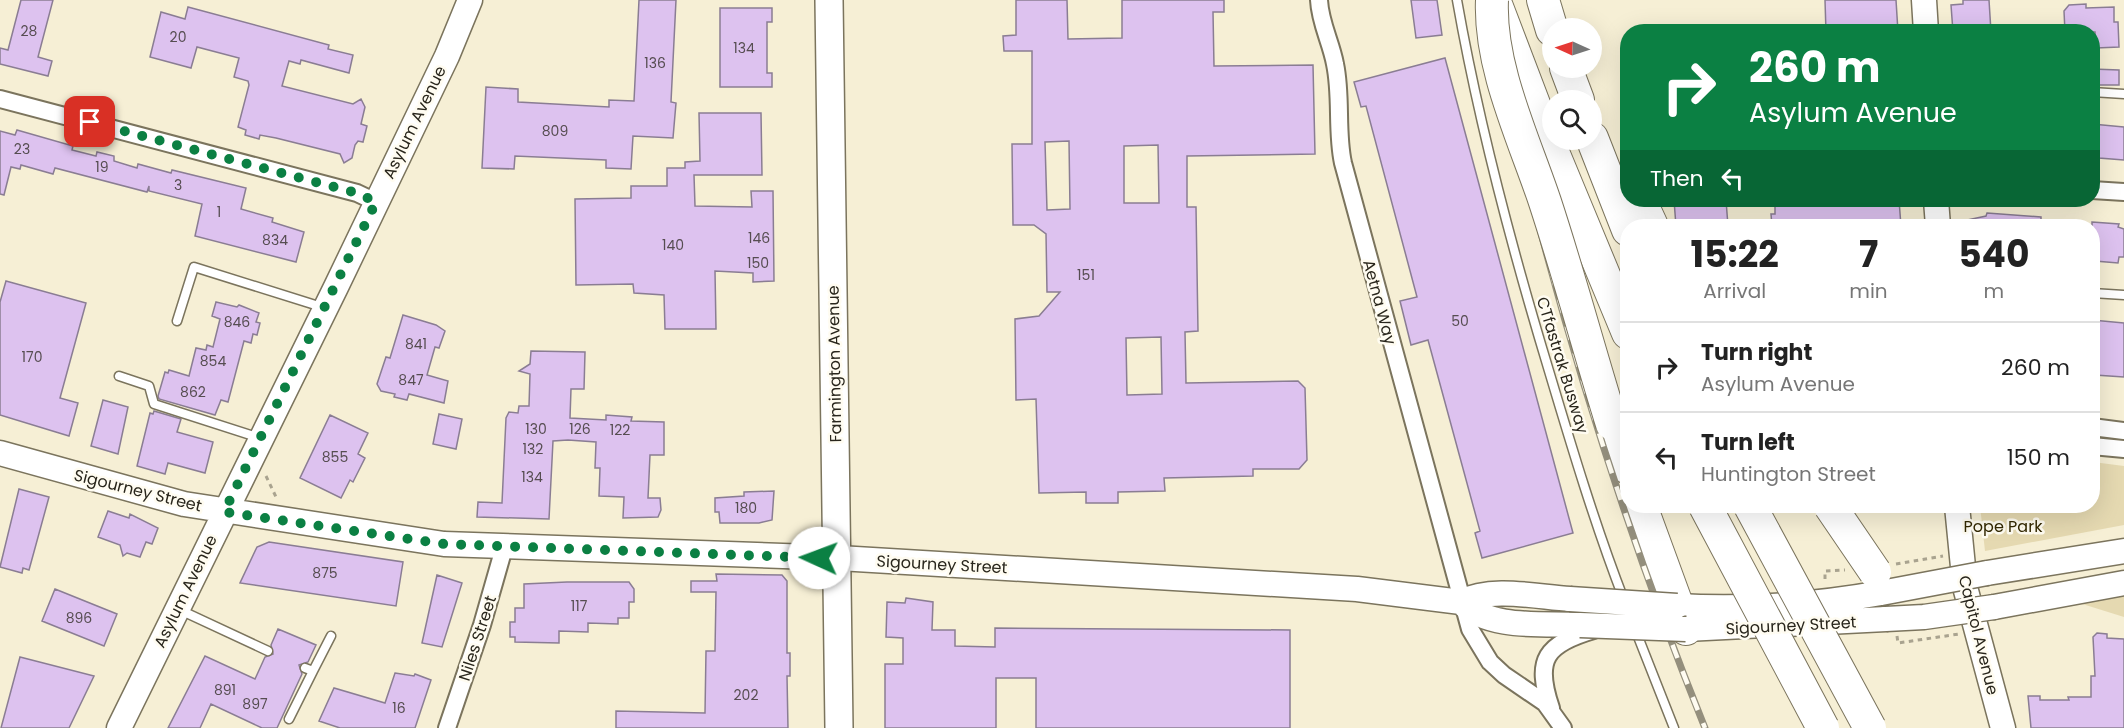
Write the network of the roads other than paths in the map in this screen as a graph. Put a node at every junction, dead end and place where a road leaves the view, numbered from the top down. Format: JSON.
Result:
{"nodes":[{"id":1,"x":470,"y":0,"type":"edge"},
{"id":2,"x":829,"y":0,"type":"edge"},
{"id":3,"x":1319,"y":0,"type":"edge"},
{"id":4,"x":1456,"y":0,"type":"edge"},
{"id":5,"x":1494,"y":0,"type":"edge"},
{"id":6,"x":1542,"y":0,"type":"edge"},
{"id":7,"x":1924,"y":0,"type":"edge"},
{"id":8,"x":1548,"y":18,"type":"edge"},
{"id":9,"x":1926,"y":24,"type":"edge"},
{"id":10,"x":2100,"y":92,"type":"edge"},
{"id":11,"x":2124,"y":94,"type":"edge"},
{"id":12,"x":0,"y":99,"type":"edge"},
{"id":13,"x":1602,"y":135,"type":"edge"},
{"id":14,"x":1597,"y":150,"type":"edge"},
{"id":15,"x":1620,"y":163,"type":"edge"},
{"id":16,"x":2100,"y":190,"type":"edge"},
{"id":17,"x":2124,"y":192,"type":"edge"},
{"id":18,"x":376,"y":202,"type":"junction"},
{"id":19,"x":1624,"y":219,"type":"edge"},
{"id":20,"x":2100,"y":294,"type":"edge"},
{"id":21,"x":2124,"y":295,"type":"edge"},
{"id":22,"x":325,"y":308,"type":"junction"},
{"id":23,"x":1620,"y":314,"type":"edge"},
{"id":24,"x":177,"y":321,"type":"dead end"},
{"id":25,"x":119,"y":376,"type":"dead end"},
{"id":26,"x":2100,"y":428,"type":"edge"},
{"id":27,"x":2124,"y":431,"type":"edge"},
{"id":28,"x":260,"y":438,"type":"junction"},
{"id":29,"x":1620,"y":442,"type":"edge"},
{"id":30,"x":2100,"y":447,"type":"edge"},
{"id":31,"x":2124,"y":449,"type":"edge"},
{"id":32,"x":0,"y":453,"type":"edge"},
{"id":33,"x":224,"y":512,"type":"junction"},
{"id":34,"x":1644,"y":513,"type":"edge"},
{"id":35,"x":1710,"y":513,"type":"edge"},
{"id":36,"x":1754,"y":513,"type":"edge"},
{"id":37,"x":1835,"y":513,"type":"edge"},
{"id":38,"x":1958,"y":513,"type":"edge"},
{"id":39,"x":504,"y":548,"type":"junction"},
{"id":40,"x":2124,"y":550,"type":"edge"},
{"id":41,"x":839,"y":558,"type":"junction"},
{"id":42,"x":2029,"y":566,"type":"junction"},
{"id":43,"x":2124,"y":583,"type":"edge"},
{"id":44,"x":2036,"y":599,"type":"junction"},
{"id":45,"x":1461,"y":602,"type":"junction"},
{"id":46,"x":1889,"y":605,"type":"junction"},
{"id":47,"x":177,"y":608,"type":"junction"},
{"id":48,"x":1682,"y":618,"type":"junction"},
{"id":49,"x":1589,"y":628,"type":"junction"},
{"id":50,"x":331,"y":636,"type":"dead end"},
{"id":51,"x":268,"y":651,"type":"dead end"},
{"id":52,"x":1551,"y":709,"type":"junction"},
{"id":53,"x":289,"y":719,"type":"dead end"},
{"id":54,"x":119,"y":728,"type":"edge"},
{"id":55,"x":447,"y":728,"type":"edge"},
{"id":56,"x":839,"y":728,"type":"edge"},
{"id":57,"x":1563,"y":728,"type":"edge"},
{"id":58,"x":1674,"y":728,"type":"edge"},
{"id":59,"x":1823,"y":728,"type":"edge"},
{"id":60,"x":1870,"y":728,"type":"edge"},
{"id":61,"x":2003,"y":728,"type":"edge"}],
"edges":[{"from":1,"to":18,"type":"main road","name":"Asylum Avenue"},
{"from":2,"to":41,"type":"main road","name":"Farmington Avenue"},
{"from":3,"to":45,"type":"street","name":"Aetna Way"},
{"from":4,"to":58,"type":"lane","name":"CTfastrak Busway"},
{"from":5,"to":23,"type":"highway"},
{"from":5,"to":29,"type":"highway","bridge":true},
{"from":6,"to":8,"type":"highway"},
{"from":7,"to":9,"type":"main road"},
{"from":10,"to":11,"type":"lane"},
{"from":12,"to":18,"type":"street"},
{"from":13,"to":15,"type":"highway"},
{"from":14,"to":19,"type":"highway"},
{"from":16,"to":17,"type":"street"},
{"from":18,"to":22,"type":"main road","name":"Asylum Avenue"},
{"from":20,"to":21,"type":"lane"},
{"from":22,"to":24,"type":"lane"},
{"from":22,"to":28,"type":"main road","name":"Asylum Avenue"},
{"from":25,"to":28,"type":"lane"},
{"from":26,"to":27,"type":"street"},
{"from":28,"to":33,"type":"main road","name":"Asylum Avenue"},
{"from":30,"to":31,"type":"street"},
{"from":32,"to":33,"type":"main road","name":"Sigourney Street"},
{"from":33,"to":39,"type":"main road","name":"Sigourney Street"},
{"from":33,"to":47,"type":"main road","name":"Asylum Avenue"},
{"from":34,"to":48,"type":"highway"},
{"from":35,"to":59,"type":"highway","bridge":true},
{"from":36,"to":60,"type":"highway","bridge":true},
{"from":37,"to":46,"type":"highway","bridge":true},
{"from":38,"to":61,"type":"main road","name":"Capitol Avenue"},
{"from":39,"to":41,"type":"main road","name":"Sigourney Street"},
{"from":39,"to":55,"type":"street","name":"Niles Street"},
{"from":40,"to":42,"type":"main road","name":"Sigourney Street"},
{"from":41,"to":45,"type":"main road","name":"Sigourney Street"},
{"from":41,"to":56,"type":"main road","name":"Farmington Avenue"},
{"from":42,"to":44,"type":"main road"},
{"from":42,"to":46,"type":"main road","name":"Sigourney Street","bridge":true},
{"from":43,"to":44,"type":"main road","name":"Sigourney Street"},
{"from":44,"to":46,"type":"main road","name":"Sigourney Street","bridge":true},
{"from":45,"to":48,"type":"main road","name":"Sigourney Street","bridge":true},
{"from":45,"to":49,"type":"main road","name":"Sigourney Street"},
{"from":45,"to":52,"type":"street","name":"Aetna Way"},
{"from":46,"to":48,"type":"main road","name":"Sigourney Street","bridge":true},
{"from":47,"to":51,"type":"lane"},
{"from":47,"to":54,"type":"main road","name":"Asylum Avenue"},
{"from":48,"to":49,"type":"main road","name":"Sigourney Street","bridge":true},
{"from":49,"to":52,"type":"street"},
{"from":50,"to":53,"type":"lane"},
{"from":52,"to":57,"type":"street"}]}
